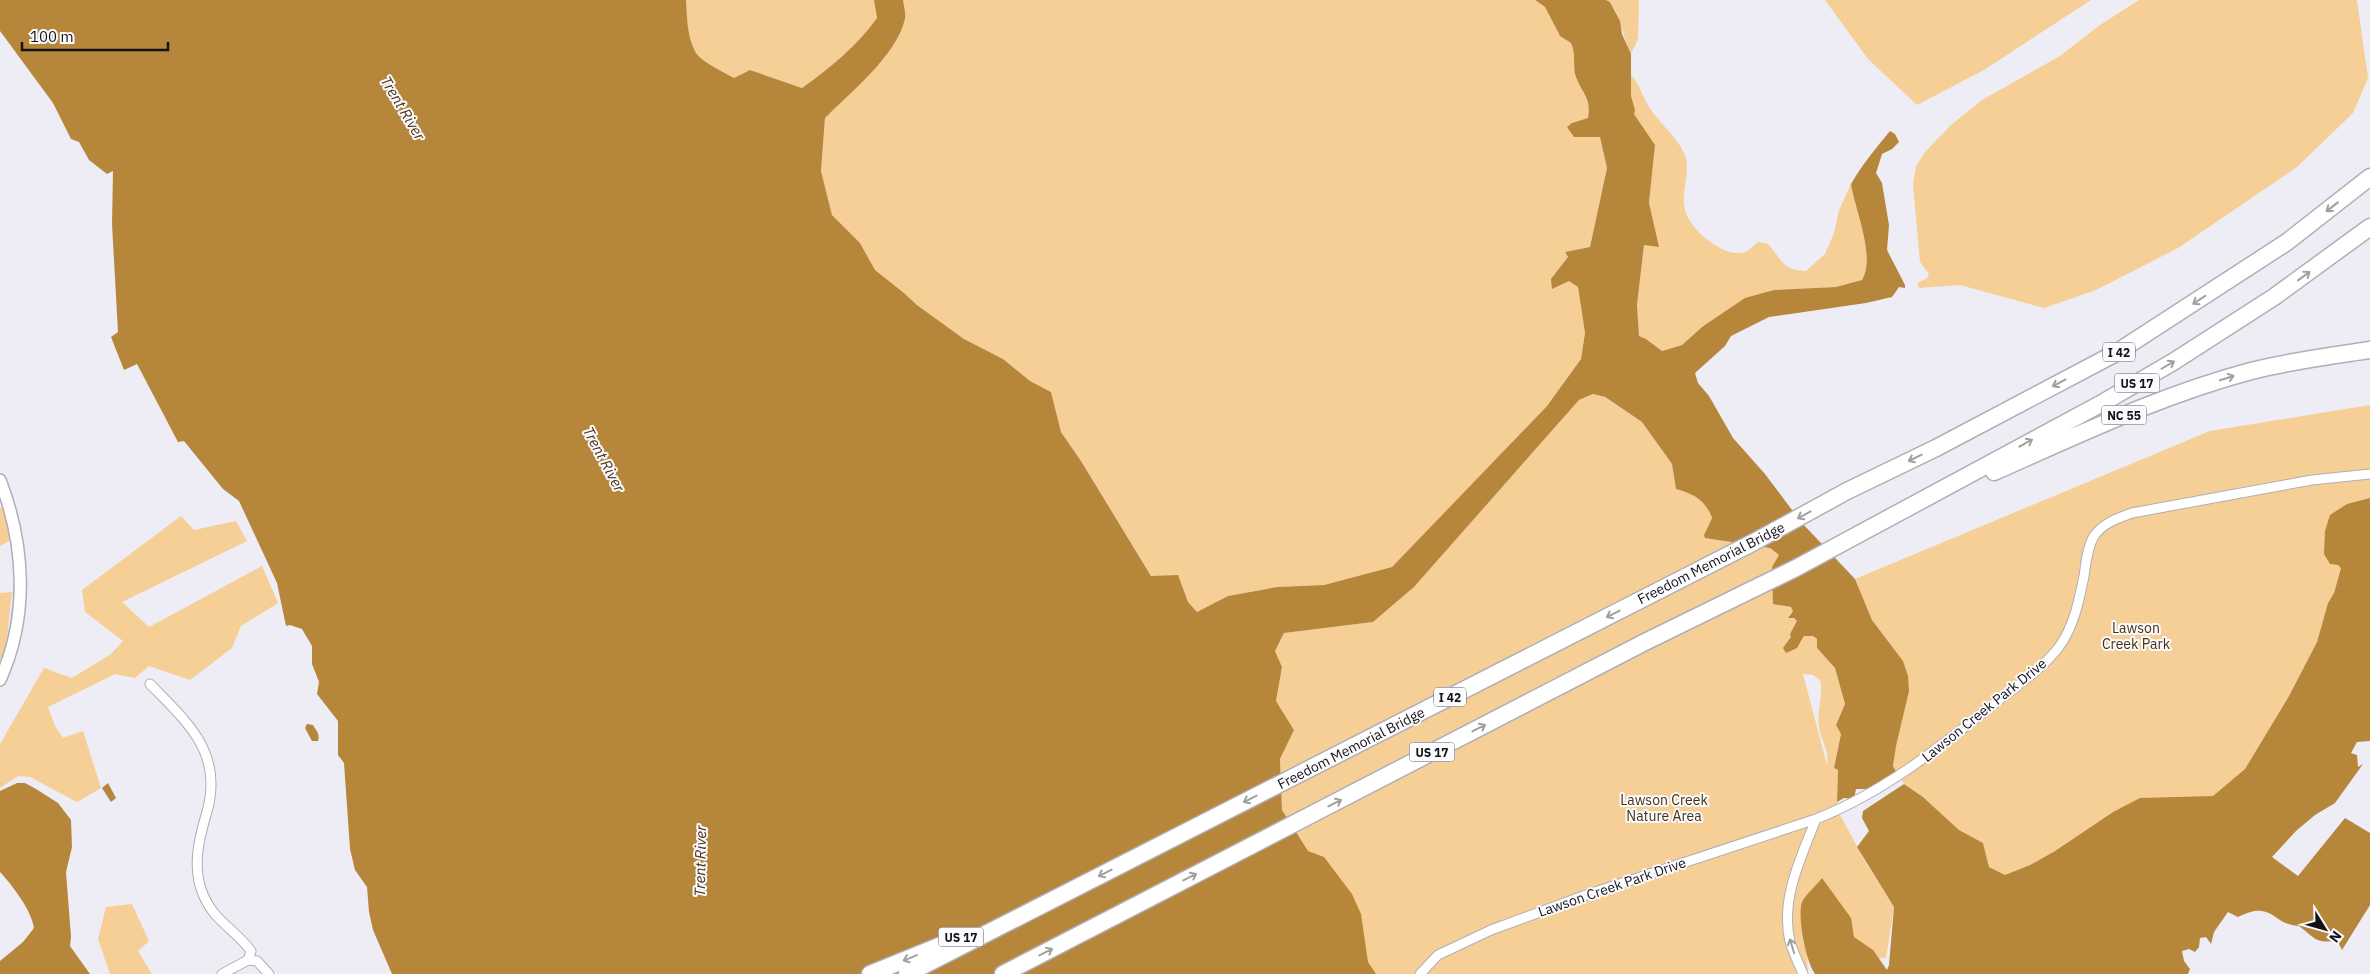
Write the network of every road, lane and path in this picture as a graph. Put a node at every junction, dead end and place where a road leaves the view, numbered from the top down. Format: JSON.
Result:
{"nodes":[{"id":1,"x":2370,"y":177,"type":"edge"},
{"id":2,"x":2370,"y":226,"type":"edge"},
{"id":3,"x":2370,"y":350,"type":"edge"},
{"id":4,"x":2370,"y":474,"type":"edge"},
{"id":5,"x":0,"y":480,"type":"edge"},
{"id":6,"x":1891,"y":517,"type":"junction"},
{"id":7,"x":0,"y":680,"type":"edge"},
{"id":8,"x":150,"y":684,"type":"dead end"},
{"id":9,"x":1816,"y":819,"type":"junction"},
{"id":10,"x":1053,"y":900,"type":"junction"},
{"id":11,"x":248,"y":960,"type":"junction"},
{"id":12,"x":222,"y":974,"type":"edge"},
{"id":13,"x":269,"y":974,"type":"edge"},
{"id":14,"x":870,"y":974,"type":"edge"},
{"id":15,"x":907,"y":974,"type":"edge"},
{"id":16,"x":1003,"y":974,"type":"edge"},
{"id":17,"x":1420,"y":974,"type":"edge"},
{"id":18,"x":1802,"y":974,"type":"edge"}],
"edges":[{"from":1,"to":10,"type":"highway","name":"Freedom Memorial Bridge","number":"I 42","one_way":true},
{"from":6,"to":2,"type":"highway","number":"US 17","one_way":true},
{"from":6,"to":3,"type":"highway","number":"NC 55","one_way":true},
{"from":4,"to":9,"type":"street","name":"Lawson Creek Park Drive"},
{"from":5,"to":7,"type":"street"},
{"from":16,"to":6,"type":"highway","number":"US 17","one_way":true},
{"from":8,"to":11,"type":"street"},
{"from":9,"to":17,"type":"street","name":"Lawson Creek Park Drive"},
{"from":18,"to":9,"type":"street","one_way":true},
{"from":10,"to":14,"type":"highway","number":"US 17","one_way":true},
{"from":10,"to":15,"type":"highway","name":"Freedom Memorial Bridge","number":"I 42"},
{"from":11,"to":12,"type":"street"},
{"from":11,"to":13,"type":"street"}]}
